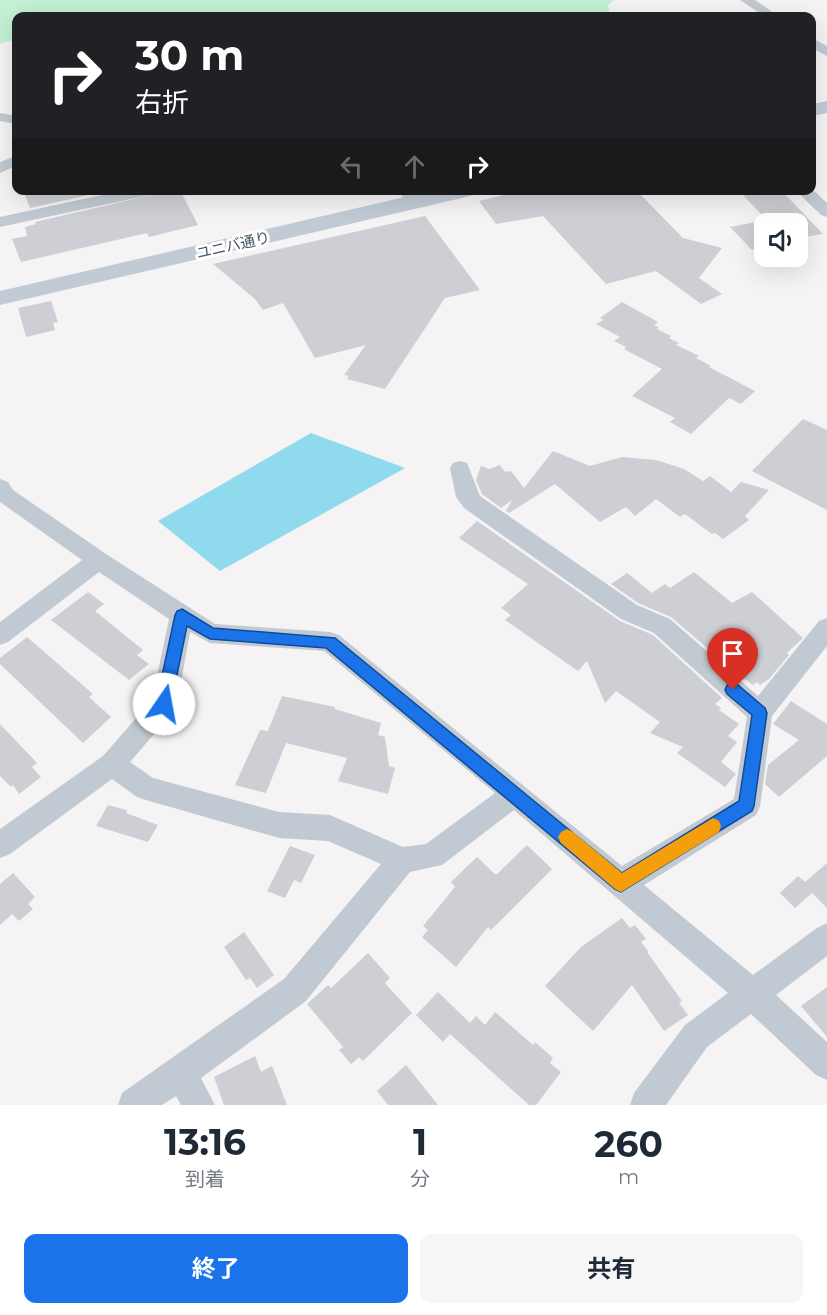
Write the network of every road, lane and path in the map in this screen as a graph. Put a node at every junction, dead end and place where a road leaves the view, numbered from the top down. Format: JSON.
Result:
{"nodes":[{"id":1,"x":746,"y":0,"type":"edge"},
{"id":2,"x":766,"y":12,"type":"edge"},
{"id":3,"x":86,"y":195,"type":"edge"},
{"id":4,"x":127,"y":195,"type":"edge"},
{"id":5,"x":407,"y":195,"type":"edge"},
{"id":6,"x":407,"y":195,"type":"edge"},
{"id":7,"x":808,"y":195,"type":"edge"},
{"id":8,"x":76,"y":206,"type":"junction"},
{"id":9,"x":827,"y":212,"type":"edge"},
{"id":10,"x":0,"y":222,"type":"edge"},
{"id":11,"x":0,"y":286,"type":"edge"},
{"id":12,"x":0,"y":298,"type":"edge"},
{"id":13,"x":460,"y":468,"type":"dead end"},
{"id":14,"x":0,"y":487,"type":"edge"},
{"id":15,"x":98,"y":560,"type":"junction"},
{"id":16,"x":182,"y":615,"type":"junction"},
{"id":17,"x":827,"y":628,"type":"edge"},
{"id":18,"x":0,"y":635,"type":"edge"},
{"id":19,"x":760,"y":713,"type":"junction"},
{"id":20,"x":112,"y":764,"type":"junction"},
{"id":21,"x":515,"y":794,"type":"junction"},
{"id":22,"x":0,"y":845,"type":"edge"},
{"id":23,"x":402,"y":860,"type":"junction"},
{"id":24,"x":621,"y":883,"type":"junction"},
{"id":25,"x":827,"y":938,"type":"edge"},
{"id":26,"x":752,"y":994,"type":"junction"},
{"id":27,"x":827,"y":1064,"type":"edge"},
{"id":28,"x":181,"y":1073,"type":"junction"},
{"id":29,"x":134,"y":1105,"type":"edge"},
{"id":30,"x":199,"y":1105,"type":"edge"},
{"id":31,"x":646,"y":1105,"type":"edge"}],
"edges":[{"from":1,"to":2,"type":"street"},
{"from":3,"to":8,"type":"street"},
{"from":4,"to":8,"type":"street"},
{"from":5,"to":11,"type":"street","name":"ユニバ通り"},
{"from":6,"to":12,"type":"street","name":"ユニバ通り"},
{"from":7,"to":9,"type":"street"},
{"from":8,"to":10,"type":"street"},
{"from":13,"to":19,"type":"street"},
{"from":14,"to":15,"type":"street"},
{"from":15,"to":16,"type":"street"},
{"from":15,"to":18,"type":"street"},
{"from":16,"to":20,"type":"street"},
{"from":16,"to":21,"type":"street"},
{"from":17,"to":19,"type":"street"},
{"from":19,"to":24,"type":"street"},
{"from":20,"to":22,"type":"street"},
{"from":20,"to":23,"type":"street"},
{"from":21,"to":23,"type":"street"},
{"from":21,"to":24,"type":"street"},
{"from":23,"to":28,"type":"street"},
{"from":24,"to":26,"type":"street"},
{"from":25,"to":26,"type":"street"},
{"from":26,"to":27,"type":"street"},
{"from":26,"to":31,"type":"street"},
{"from":28,"to":29,"type":"street"},
{"from":28,"to":30,"type":"street"}]}
